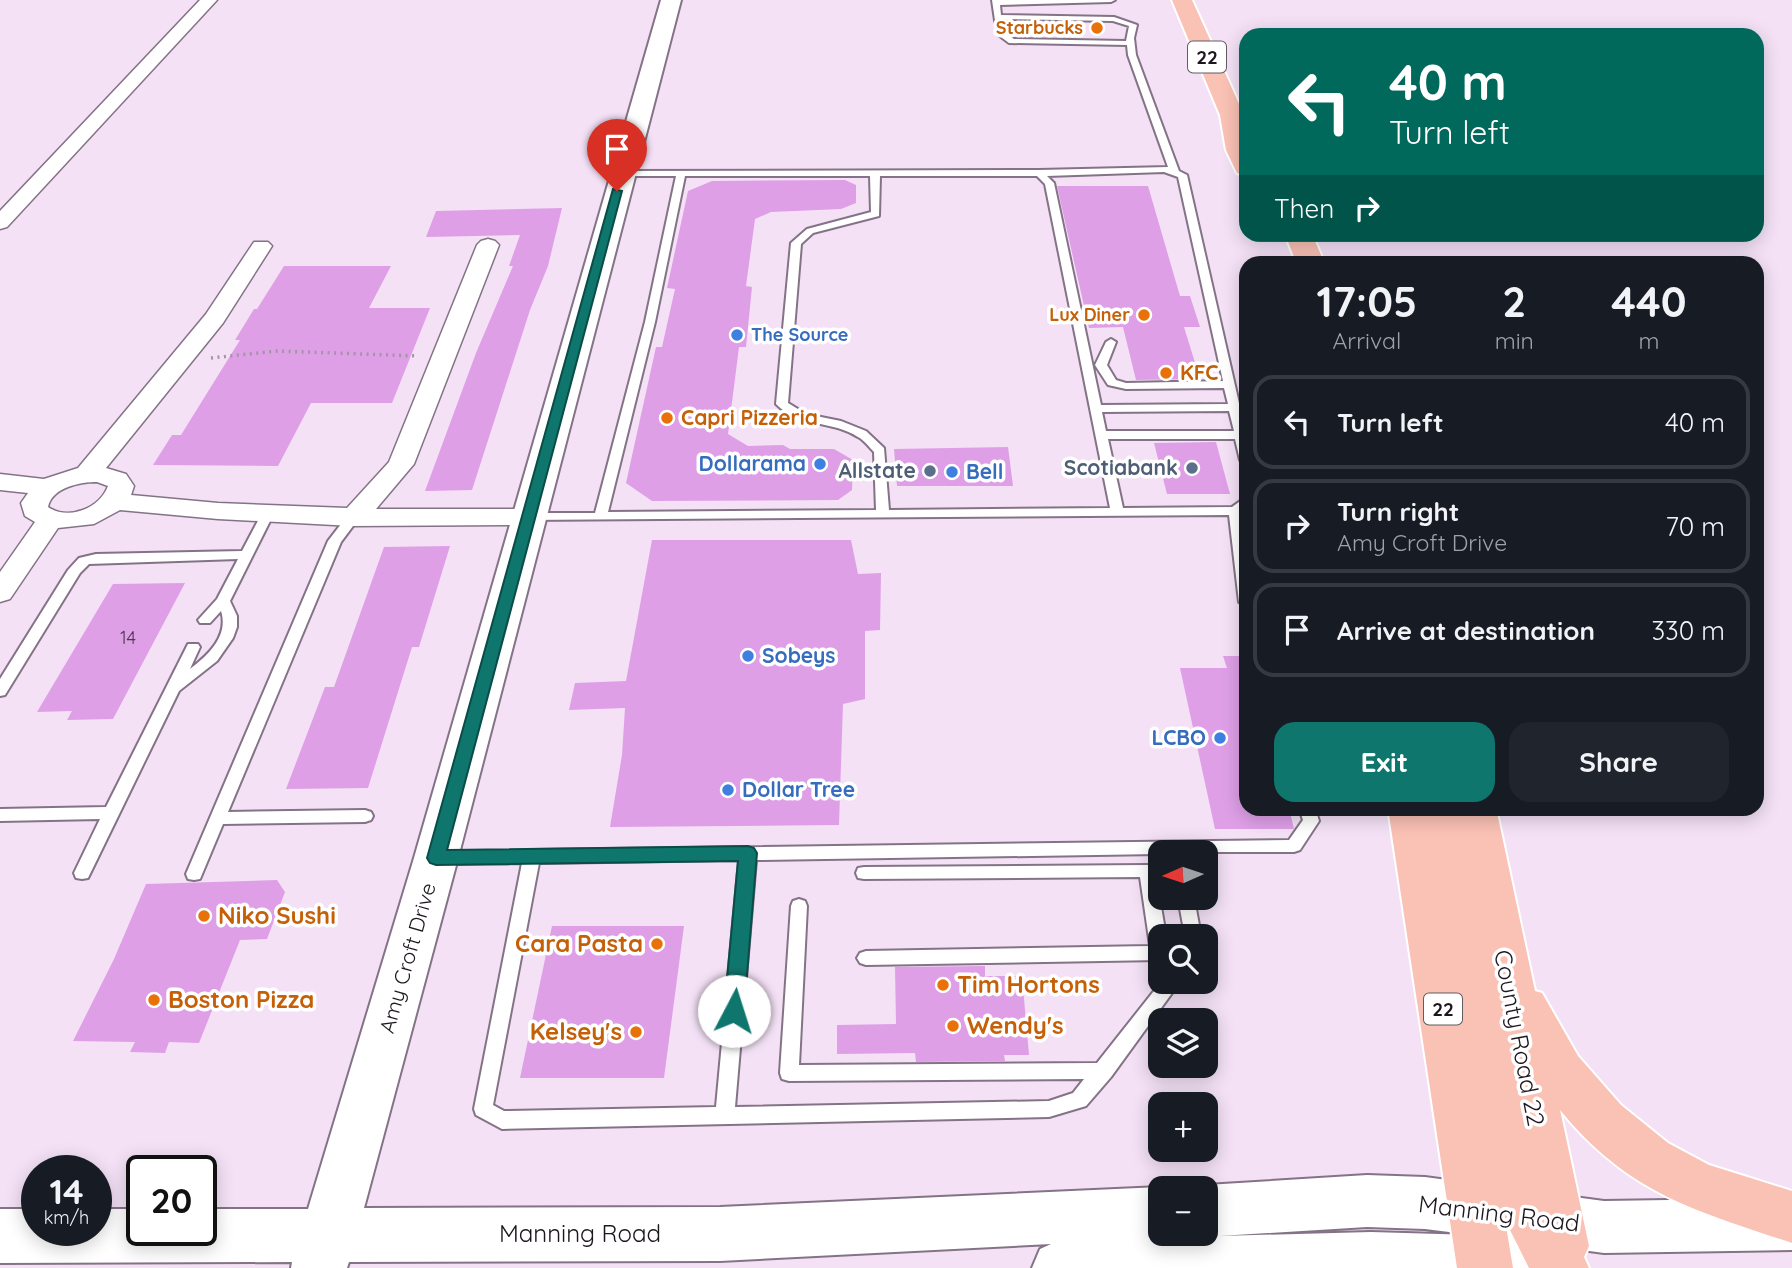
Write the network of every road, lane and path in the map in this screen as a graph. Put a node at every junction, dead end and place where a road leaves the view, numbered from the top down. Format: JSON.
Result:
{"nodes":[{"id":1,"x":209,"y":0,"type":"edge"},
{"id":2,"x":671,"y":0,"type":"edge"},
{"id":3,"x":1111,"y":0,"type":"edge"},
{"id":4,"x":1182,"y":0,"type":"edge"},
{"id":5,"x":996,"y":2,"type":"edge"},
{"id":6,"x":998,"y":17,"type":"junction"},
{"id":7,"x":1031,"y":26,"type":"junction"},
{"id":8,"x":1131,"y":41,"type":"junction"},
{"id":9,"x":1239,"y":123,"type":"edge"},
{"id":10,"x":1239,"y":152,"type":"edge"},
{"id":11,"x":875,"y":172,"type":"junction"},
{"id":12,"x":622,"y":173,"type":"junction"},
{"id":13,"x":1039,"y":173,"type":"junction"},
{"id":14,"x":1175,"y":173,"type":"junction"},
{"id":15,"x":681,"y":174,"type":"junction"},
{"id":16,"x":0,"y":223,"type":"edge"},
{"id":17,"x":488,"y":245,"type":"dead end"},
{"id":18,"x":261,"y":246,"type":"dead end"},
{"id":19,"x":1111,"y":342,"type":"dead end"},
{"id":20,"x":444,"y":357,"type":"junction"},
{"id":21,"x":181,"y":358,"type":"junction"},
{"id":22,"x":1229,"y":384,"type":"junction"},
{"id":23,"x":1234,"y":407,"type":"junction"},
{"id":24,"x":1096,"y":409,"type":"junction"},
{"id":25,"x":1239,"y":430,"type":"edge"},
{"id":26,"x":1101,"y":435,"type":"junction"},
{"id":27,"x":1239,"y":435,"type":"edge"},
{"id":28,"x":87,"y":474,"type":"junction"},
{"id":29,"x":0,"y":482,"type":"edge"},
{"id":30,"x":48,"y":487,"type":"junction"},
{"id":31,"x":115,"y":501,"type":"junction"},
{"id":32,"x":1239,"y":507,"type":"edge"},
{"id":33,"x":1235,"y":511,"type":"junction"},
{"id":34,"x":1117,"y":512,"type":"junction"},
{"id":35,"x":267,"y":514,"type":"junction"},
{"id":36,"x":883,"y":514,"type":"junction"},
{"id":37,"x":528,"y":516,"type":"junction"},
{"id":38,"x":601,"y":516,"type":"junction"},
{"id":39,"x":353,"y":518,"type":"junction"},
{"id":40,"x":50,"y":520,"type":"junction"},
{"id":41,"x":1239,"y":544,"type":"edge"},
{"id":42,"x":247,"y":555,"type":"junction"},
{"id":43,"x":0,"y":593,"type":"edge"},
{"id":44,"x":223,"y":601,"type":"junction"},
{"id":45,"x":205,"y":621,"type":"dead end"},
{"id":46,"x":193,"y":647,"type":"dead end"},
{"id":47,"x":173,"y":688,"type":"junction"},
{"id":48,"x":0,"y":691,"type":"edge"},
{"id":49,"x":112,"y":813,"type":"junction"},
{"id":50,"x":0,"y":815,"type":"edge"},
{"id":51,"x":365,"y":816,"type":"dead end"},
{"id":52,"x":1309,"y":816,"type":"edge"},
{"id":53,"x":1411,"y":816,"type":"edge"},
{"id":54,"x":1446,"y":816,"type":"edge"},
{"id":55,"x":1476,"y":816,"type":"edge"},
{"id":56,"x":218,"y":818,"type":"junction"},
{"id":57,"x":1218,"y":849,"type":"edge"},
{"id":58,"x":1148,"y":850,"type":"edge"},
{"id":59,"x":748,"y":853,"type":"junction"},
{"id":60,"x":532,"y":856,"type":"junction"},
{"id":61,"x":436,"y":858,"type":"junction"},
{"id":62,"x":82,"y":873,"type":"dead end"},
{"id":63,"x":864,"y":873,"type":"dead end"},
{"id":64,"x":194,"y":874,"type":"dead end"},
{"id":65,"x":799,"y":906,"type":"dead end"},
{"id":66,"x":866,"y":958,"type":"dead end"},
{"id":67,"x":1507,"y":976,"type":"junction"},
{"id":68,"x":1162,"y":994,"type":"edge"},
{"id":69,"x":1104,"y":1071,"type":"junction"},
{"id":70,"x":725,"y":1115,"type":"junction"},
{"id":71,"x":1475,"y":1209,"type":"junction"},
{"id":72,"x":1218,"y":1210,"type":"edge"},
{"id":73,"x":1148,"y":1214,"type":"edge"},
{"id":74,"x":1792,"y":1217,"type":"edge"},
{"id":75,"x":1792,"y":1224,"type":"edge"},
{"id":76,"x":0,"y":1236,"type":"edge"},
{"id":77,"x":324,"y":1251,"type":"edge"},
{"id":78,"x":1528,"y":1254,"type":"edge"},
{"id":79,"x":1060,"y":1268,"type":"edge"}],
"edges":[{"from":1,"to":16,"type":"street"},
{"from":2,"to":12,"type":"street","name":"Amy Croft Drive"},
{"from":3,"to":5,"type":"lane"},
{"from":4,"to":9,"type":"main road","number":"22"},
{"from":5,"to":6,"type":"lane"},
{"from":6,"to":7,"type":"lane"},
{"from":6,"to":8,"type":"lane"},
{"from":7,"to":8,"type":"lane"},
{"from":7,"to":8,"type":"lane"},
{"from":8,"to":14,"type":"lane"},
{"from":9,"to":10,"type":"main road","number":"22"},
{"from":11,"to":13,"type":"lane"},
{"from":11,"to":15,"type":"lane"},
{"from":11,"to":36,"type":"lane"},
{"from":12,"to":15,"type":"lane"},
{"from":12,"to":37,"type":"street","name":"Amy Croft Drive"},
{"from":13,"to":14,"type":"lane"},
{"from":13,"to":24,"type":"lane"},
{"from":14,"to":22,"type":"lane"},
{"from":15,"to":38,"type":"lane"},
{"from":17,"to":20,"type":"street"},
{"from":18,"to":21,"type":"street"},
{"from":19,"to":22,"type":"lane"},
{"from":20,"to":21,"type":"path"},
{"from":20,"to":39,"type":"street"},
{"from":21,"to":28,"type":"street"},
{"from":22,"to":23,"type":"lane"},
{"from":23,"to":24,"type":"lane"},
{"from":23,"to":25,"type":"lane"},
{"from":24,"to":26,"type":"lane"},
{"from":26,"to":27,"type":"lane"},
{"from":26,"to":34,"type":"lane"},
{"from":28,"to":30,"type":"street"},
{"from":28,"to":31,"type":"street"},
{"from":29,"to":30,"type":"street"},
{"from":30,"to":40,"type":"street"},
{"from":31,"to":35,"type":"street"},
{"from":31,"to":40,"type":"street"},
{"from":32,"to":33,"type":"lane"},
{"from":33,"to":34,"type":"lane"},
{"from":33,"to":41,"type":"lane"},
{"from":34,"to":36,"type":"lane"},
{"from":35,"to":39,"type":"street"},
{"from":35,"to":42,"type":"lane"},
{"from":36,"to":38,"type":"lane"},
{"from":37,"to":38,"type":"lane"},
{"from":37,"to":39,"type":"street"},
{"from":37,"to":61,"type":"street","name":"Amy Croft Drive"},
{"from":39,"to":56,"type":"lane"},
{"from":40,"to":43,"type":"street"},
{"from":42,"to":44,"type":"lane"},
{"from":42,"to":48,"type":"lane"},
{"from":44,"to":45,"type":"lane"},
{"from":44,"to":47,"type":"lane"},
{"from":46,"to":47,"type":"lane"},
{"from":47,"to":49,"type":"lane"},
{"from":49,"to":50,"type":"lane"},
{"from":49,"to":62,"type":"lane"},
{"from":51,"to":56,"type":"lane"},
{"from":52,"to":57,"type":"lane"},
{"from":53,"to":71,"type":"main road","number":"22"},
{"from":54,"to":78,"type":"main road"},
{"from":55,"to":67,"type":"main road","name":"County Road 22"},
{"from":56,"to":64,"type":"lane"},
{"from":58,"to":59,"type":"lane"},
{"from":59,"to":60,"type":"lane"},
{"from":59,"to":70,"type":"lane"},
{"from":60,"to":61,"type":"lane"},
{"from":60,"to":70,"type":"lane"},
{"from":61,"to":77,"type":"street","name":"Amy Croft Drive"},
{"from":63,"to":66,"type":"lane"},
{"from":65,"to":69,"type":"lane"},
{"from":67,"to":74,"type":"main road"},
{"from":67,"to":78,"type":"main road","name":"County Road 22"},
{"from":68,"to":69,"type":"lane"},
{"from":69,"to":70,"type":"lane"},
{"from":71,"to":72,"type":"street","name":"Manning Road"},
{"from":71,"to":78,"type":"main road","number":"22"},
{"from":73,"to":77,"type":"street","name":"Manning Road"},
{"from":75,"to":78,"type":"street","name":"Manning Road"},
{"from":76,"to":77,"type":"street","name":"Manning Road"},
{"from":78,"to":79,"type":"street","name":"Manning Road"}]}
